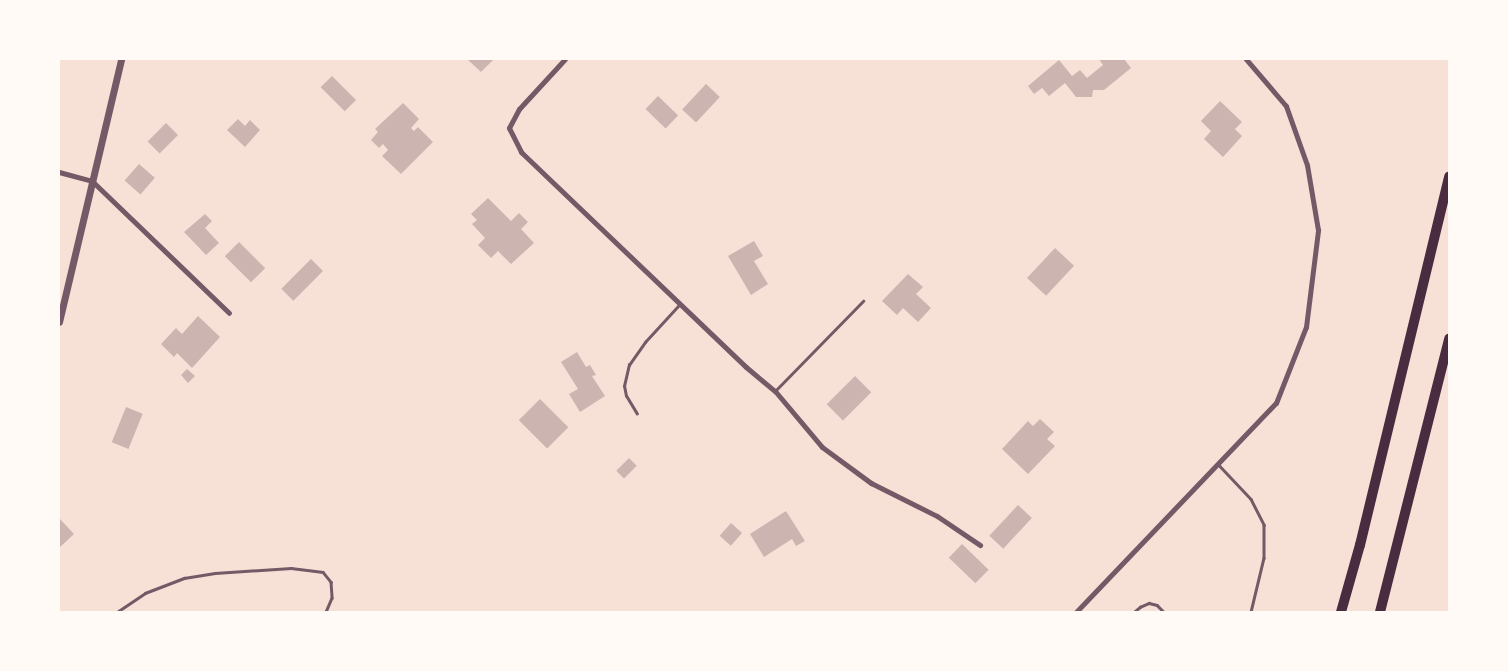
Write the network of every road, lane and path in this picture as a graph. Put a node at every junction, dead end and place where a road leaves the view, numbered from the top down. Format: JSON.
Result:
{"nodes":[{"id":1,"x":121,"y":59,"type":"edge"},
{"id":2,"x":565,"y":59,"type":"edge"},
{"id":3,"x":1246,"y":59,"type":"edge"},
{"id":4,"x":59,"y":172,"type":"edge"},
{"id":5,"x":1449,"y":177,"type":"edge"},
{"id":6,"x":92,"y":181,"type":"junction"},
{"id":7,"x":863,"y":301,"type":"dead end"},
{"id":8,"x":680,"y":304,"type":"junction"},
{"id":9,"x":229,"y":313,"type":"dead end"},
{"id":10,"x":59,"y":322,"type":"edge"},
{"id":11,"x":1449,"y":339,"type":"edge"},
{"id":12,"x":775,"y":390,"type":"junction"},
{"id":13,"x":637,"y":414,"type":"dead end"},
{"id":14,"x":1218,"y":464,"type":"junction"},
{"id":15,"x":980,"y":545,"type":"dead end"},
{"id":16,"x":117,"y":612,"type":"edge"},
{"id":17,"x":326,"y":612,"type":"edge"},
{"id":18,"x":1076,"y":612,"type":"edge"},
{"id":19,"x":1134,"y":612,"type":"edge"},
{"id":20,"x":1164,"y":612,"type":"edge"},
{"id":21,"x":1251,"y":612,"type":"edge"},
{"id":22,"x":1341,"y":612,"type":"edge"},
{"id":23,"x":1380,"y":612,"type":"edge"}],
"edges":[{"from":1,"to":6,"type":"street"},
{"from":2,"to":8,"type":"street"},
{"from":3,"to":14,"type":"street"},
{"from":4,"to":6,"type":"street"},
{"from":5,"to":22,"type":"highway"},
{"from":6,"to":9,"type":"street"},
{"from":6,"to":10,"type":"street"},
{"from":7,"to":12,"type":"lane"},
{"from":8,"to":12,"type":"street"},
{"from":8,"to":13,"type":"lane"},
{"from":11,"to":23,"type":"highway"},
{"from":12,"to":15,"type":"street"},
{"from":14,"to":18,"type":"street"},
{"from":14,"to":21,"type":"lane"},
{"from":16,"to":17,"type":"lane"},
{"from":19,"to":20,"type":"lane"}]}
